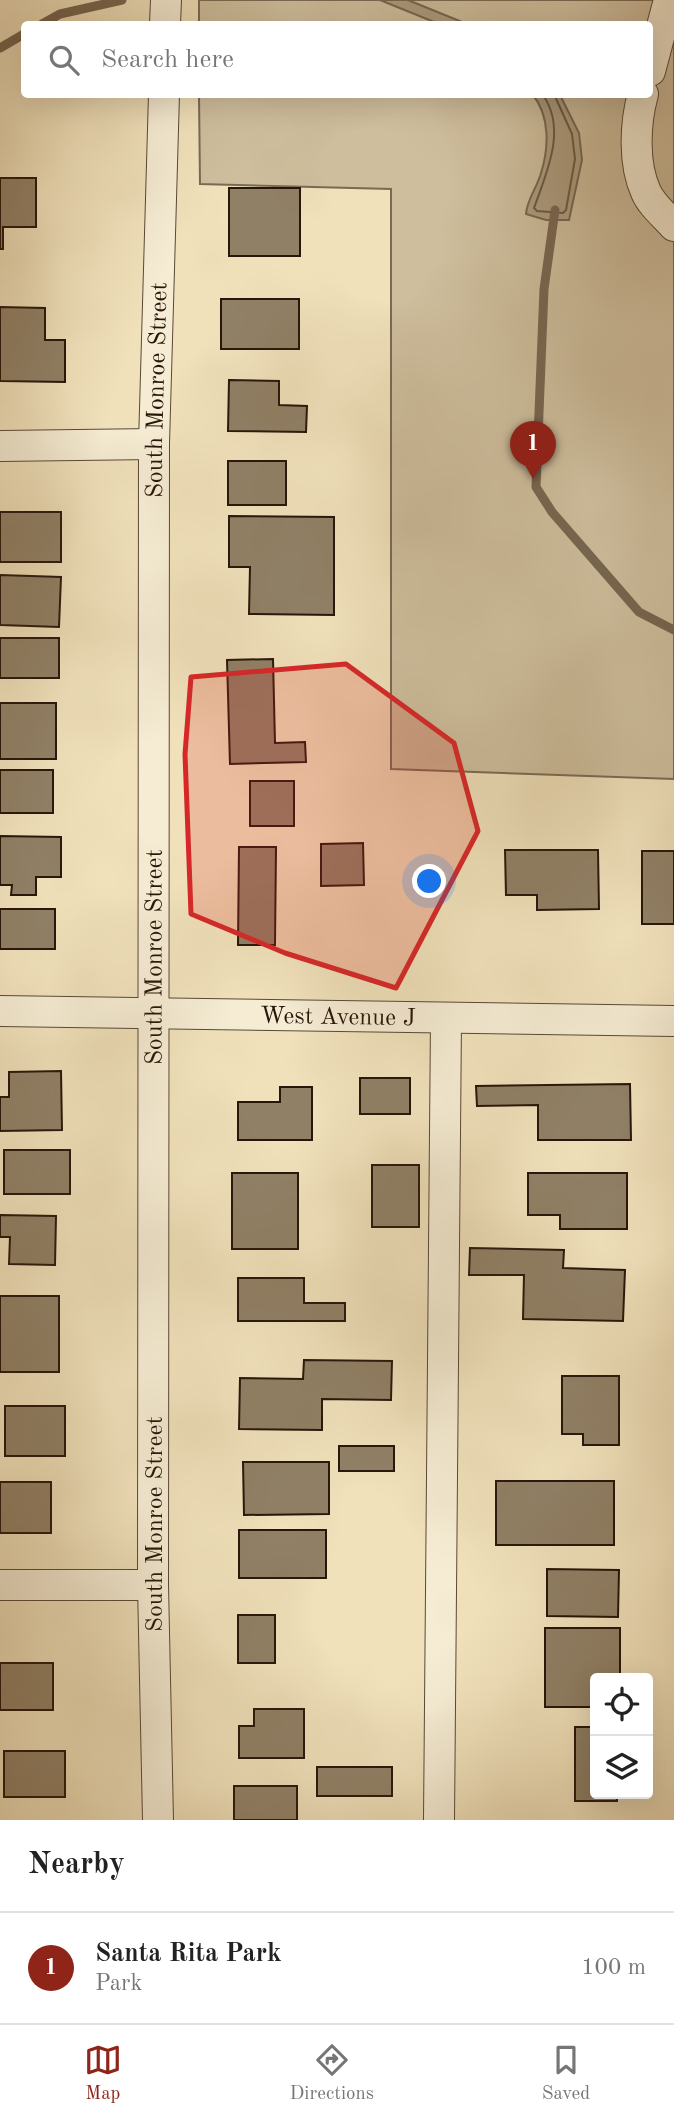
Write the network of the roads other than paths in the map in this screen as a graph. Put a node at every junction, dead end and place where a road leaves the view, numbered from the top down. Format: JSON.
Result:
{"nodes":[{"id":1,"x":166,"y":0,"type":"edge"},
{"id":2,"x":670,"y":0,"type":"edge"},
{"id":3,"x":165,"y":21,"type":"edge"},
{"id":4,"x":653,"y":57,"type":"edge"},
{"id":5,"x":164,"y":98,"type":"edge"},
{"id":6,"x":642,"y":98,"type":"edge"},
{"id":7,"x":674,"y":226,"type":"edge"},
{"id":8,"x":154,"y":444,"type":"junction"},
{"id":9,"x":0,"y":446,"type":"edge"},
{"id":10,"x":0,"y":1011,"type":"edge"},
{"id":11,"x":156,"y":1014,"type":"junction"},
{"id":12,"x":446,"y":1018,"type":"junction"},
{"id":13,"x":674,"y":1021,"type":"edge"},
{"id":14,"x":0,"y":1585,"type":"edge"},
{"id":15,"x":153,"y":1585,"type":"junction"},
{"id":16,"x":158,"y":1820,"type":"edge"},
{"id":17,"x":439,"y":1820,"type":"edge"}],
"edges":[{"from":1,"to":3,"type":"street"},
{"from":2,"to":4,"type":"street"},
{"from":5,"to":8,"type":"street","name":"South Monroe Street"},
{"from":6,"to":7,"type":"street"},
{"from":8,"to":9,"type":"street"},
{"from":8,"to":11,"type":"street","name":"South Monroe Street"},
{"from":10,"to":11,"type":"street","name":"West Avenue J"},
{"from":11,"to":12,"type":"street","name":"West Avenue J"},
{"from":11,"to":15,"type":"street","name":"South Monroe Street"},
{"from":12,"to":13,"type":"street","name":"West Avenue J"},
{"from":12,"to":17,"type":"street"},
{"from":14,"to":15,"type":"street"},
{"from":15,"to":16,"type":"street","name":"South Monroe Street"}]}
